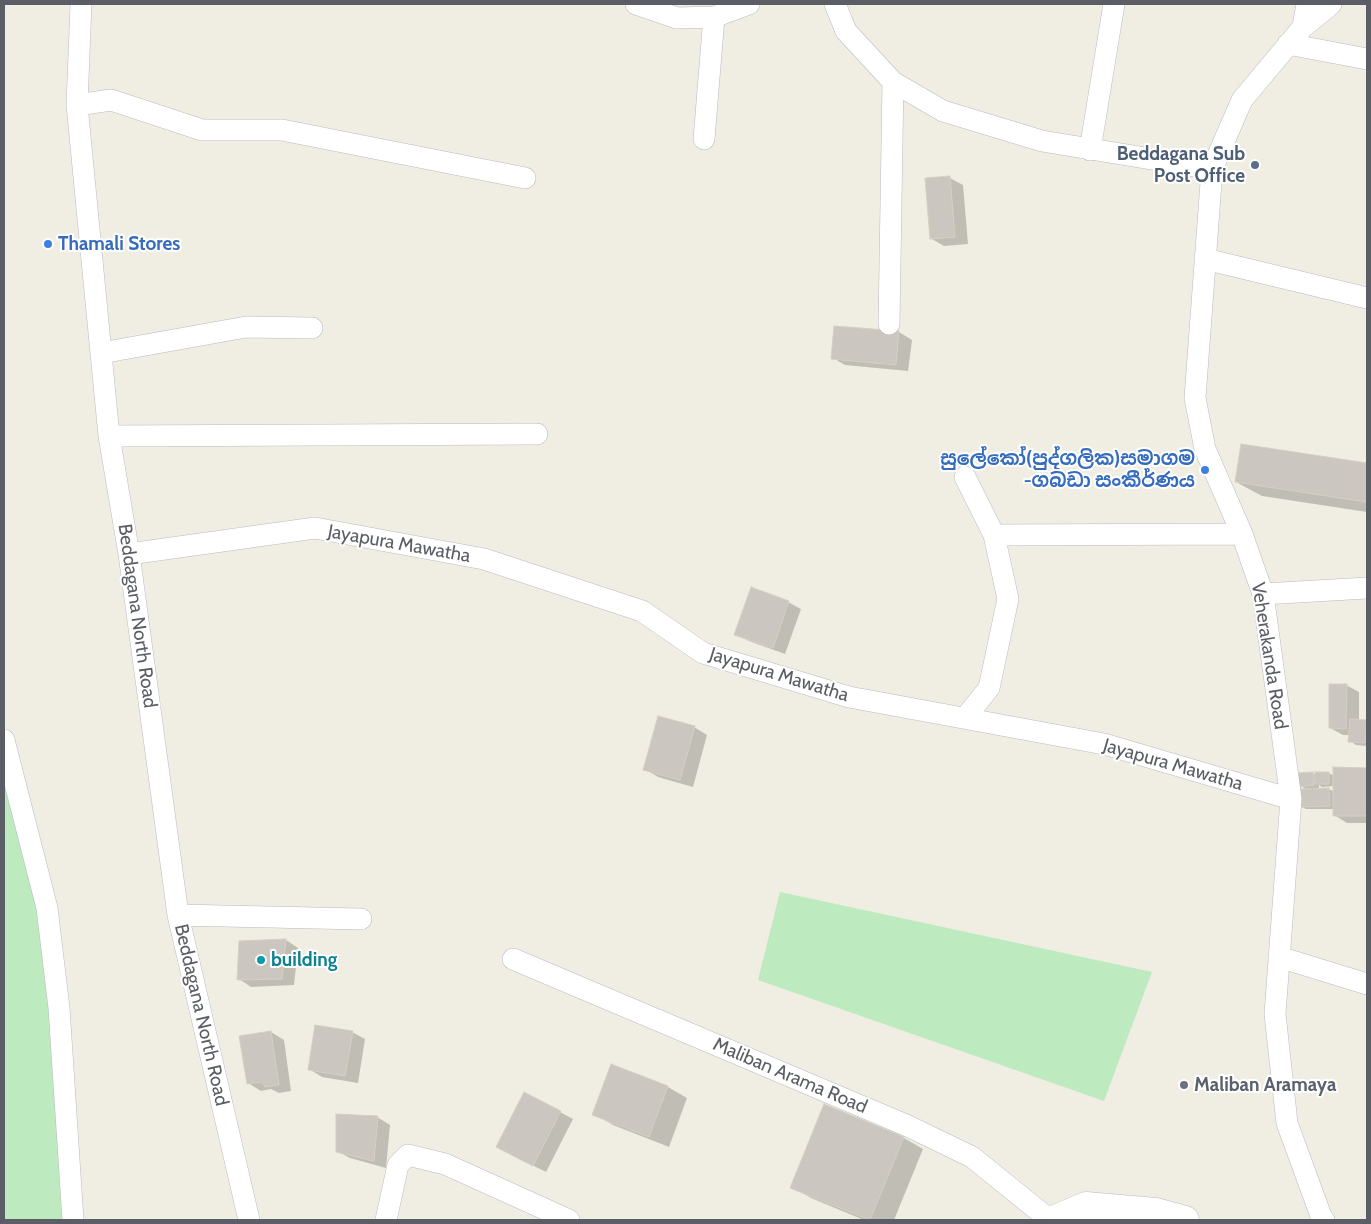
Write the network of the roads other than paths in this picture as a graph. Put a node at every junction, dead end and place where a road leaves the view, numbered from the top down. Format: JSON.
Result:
{"nodes":[{"id":1,"x":81,"y":4,"type":"edge"},
{"id":2,"x":636,"y":4,"type":"edge"},
{"id":3,"x":749,"y":4,"type":"edge"},
{"id":4,"x":834,"y":4,"type":"edge"},
{"id":5,"x":1114,"y":4,"type":"edge"},
{"id":6,"x":1307,"y":4,"type":"edge"},
{"id":7,"x":1331,"y":4,"type":"edge"},
{"id":8,"x":714,"y":17,"type":"junction"},
{"id":9,"x":1303,"y":27,"type":"junction"},
{"id":10,"x":1288,"y":44,"type":"junction"},
{"id":11,"x":1367,"y":59,"type":"edge"},
{"id":12,"x":893,"y":82,"type":"junction"},
{"id":13,"x":77,"y":105,"type":"junction"},
{"id":14,"x":704,"y":139,"type":"dead end"},
{"id":15,"x":1090,"y":150,"type":"junction"},
{"id":16,"x":1212,"y":169,"type":"junction"},
{"id":17,"x":525,"y":178,"type":"dead end"},
{"id":18,"x":1205,"y":259,"type":"junction"},
{"id":19,"x":1367,"y":298,"type":"edge"},
{"id":20,"x":889,"y":324,"type":"dead end"},
{"id":21,"x":312,"y":328,"type":"dead end"},
{"id":22,"x":101,"y":353,"type":"junction"},
{"id":23,"x":537,"y":434,"type":"dead end"},
{"id":24,"x":109,"y":436,"type":"junction"},
{"id":25,"x":965,"y":477,"type":"dead end"},
{"id":26,"x":1242,"y":534,"type":"junction"},
{"id":27,"x":994,"y":535,"type":"junction"},
{"id":28,"x":129,"y":554,"type":"junction"},
{"id":29,"x":1367,"y":588,"type":"edge"},
{"id":30,"x":1262,"y":594,"type":"junction"},
{"id":31,"x":965,"y":718,"type":"junction"},
{"id":32,"x":4,"y":740,"type":"edge"},
{"id":33,"x":1291,"y":799,"type":"junction"},
{"id":34,"x":178,"y":915,"type":"junction"},
{"id":35,"x":361,"y":918,"type":"dead end"},
{"id":36,"x":1279,"y":957,"type":"junction"},
{"id":37,"x":513,"y":959,"type":"dead end"},
{"id":38,"x":1367,"y":984,"type":"edge"},
{"id":39,"x":73,"y":1220,"type":"edge"},
{"id":40,"x":249,"y":1220,"type":"edge"},
{"id":41,"x":386,"y":1220,"type":"edge"},
{"id":42,"x":569,"y":1220,"type":"edge"},
{"id":43,"x":1052,"y":1220,"type":"edge"},
{"id":44,"x":1185,"y":1220,"type":"edge"},
{"id":45,"x":1324,"y":1220,"type":"edge"}],
"edges":[{"from":1,"to":13,"type":"street","name":"Beddagana North Road"},
{"from":2,"to":8,"type":"street"},
{"from":3,"to":8,"type":"street"},
{"from":4,"to":12,"type":"street"},
{"from":5,"to":15,"type":"street"},
{"from":6,"to":9,"type":"street"},
{"from":7,"to":9,"type":"street","name":"Veherakanda Road"},
{"from":8,"to":14,"type":"street"},
{"from":9,"to":10,"type":"street","name":"Veherakanda Road"},
{"from":10,"to":11,"type":"street"},
{"from":10,"to":16,"type":"street","name":"Veherakanda Road"},
{"from":12,"to":15,"type":"street"},
{"from":12,"to":20,"type":"street"},
{"from":13,"to":17,"type":"street"},
{"from":13,"to":22,"type":"street","name":"Beddagana North Road"},
{"from":15,"to":16,"type":"street"},
{"from":16,"to":18,"type":"street","name":"Veherakanda Road"},
{"from":18,"to":19,"type":"street"},
{"from":18,"to":26,"type":"street","name":"Veherakanda Road"},
{"from":21,"to":22,"type":"street"},
{"from":22,"to":24,"type":"street","name":"Beddagana North Road"},
{"from":23,"to":24,"type":"street"},
{"from":24,"to":28,"type":"street","name":"Beddagana North Road"},
{"from":25,"to":27,"type":"street"},
{"from":26,"to":27,"type":"street"},
{"from":26,"to":30,"type":"street","name":"Veherakanda Road"},
{"from":27,"to":31,"type":"street"},
{"from":28,"to":31,"type":"street","name":"Jayapura Mawatha"},
{"from":28,"to":34,"type":"street","name":"Beddagana North Road"},
{"from":29,"to":30,"type":"street"},
{"from":30,"to":33,"type":"street","name":"Veherakanda Road"},
{"from":31,"to":33,"type":"street","name":"Jayapura Mawatha"},
{"from":32,"to":39,"type":"street"},
{"from":33,"to":36,"type":"street","name":"Veherakanda Road"},
{"from":34,"to":35,"type":"street"},
{"from":34,"to":40,"type":"street","name":"Beddagana North Road"},
{"from":36,"to":38,"type":"street"},
{"from":36,"to":45,"type":"street","name":"Veherakanda Road"},
{"from":37,"to":43,"type":"street","name":"Maliban Arama Road"},
{"from":41,"to":42,"type":"street"},
{"from":43,"to":44,"type":"street"}]}
